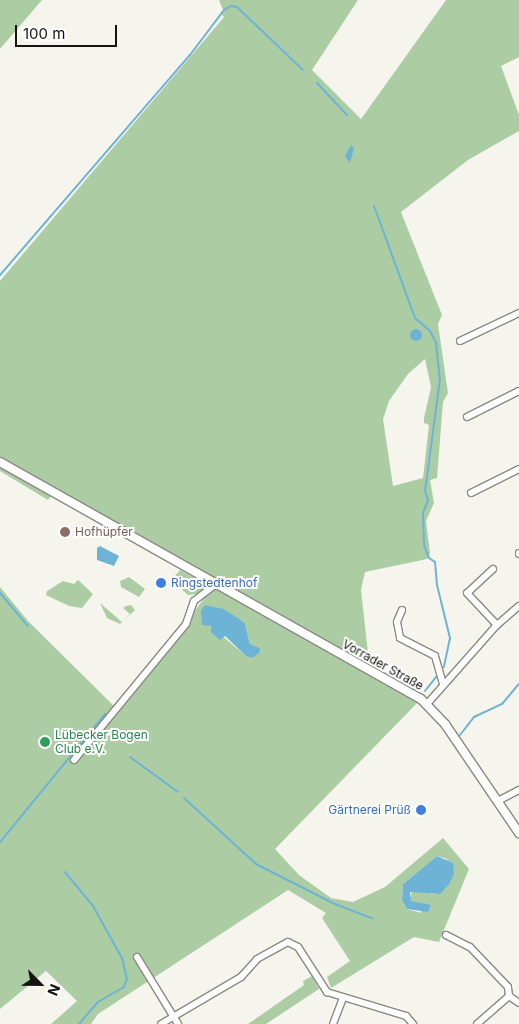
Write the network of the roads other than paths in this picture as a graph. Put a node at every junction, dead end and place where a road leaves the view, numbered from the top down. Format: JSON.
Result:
{"nodes":[{"id":1,"x":519,"y":314,"type":"edge"},
{"id":2,"x":460,"y":341,"type":"dead end"},
{"id":3,"x":519,"y":392,"type":"edge"},
{"id":4,"x":467,"y":417,"type":"dead end"},
{"id":5,"x":0,"y":462,"type":"edge"},
{"id":6,"x":519,"y":469,"type":"edge"},
{"id":7,"x":471,"y":493,"type":"dead end"},
{"id":8,"x":493,"y":569,"type":"dead end"},
{"id":9,"x":216,"y":584,"type":"junction"},
{"id":10,"x":519,"y":606,"type":"edge"},
{"id":11,"x":402,"y":610,"type":"dead end"},
{"id":12,"x":496,"y":625,"type":"junction"},
{"id":13,"x":443,"y":684,"type":"junction"},
{"id":14,"x":427,"y":704,"type":"junction"},
{"id":15,"x":74,"y":760,"type":"dead end"},
{"id":16,"x":519,"y":790,"type":"edge"},
{"id":17,"x":498,"y":802,"type":"junction"},
{"id":18,"x":519,"y":833,"type":"edge"},
{"id":19,"x":446,"y":935,"type":"dead end"},
{"id":20,"x":138,"y":957,"type":"dead end"},
{"id":21,"x":509,"y":996,"type":"junction"},
{"id":22,"x":343,"y":998,"type":"junction"},
{"id":23,"x":519,"y":1003,"type":"edge"},
{"id":24,"x":174,"y":1017,"type":"junction"},
{"id":25,"x":161,"y":1024,"type":"edge"},
{"id":26,"x":178,"y":1024,"type":"edge"},
{"id":27,"x":333,"y":1024,"type":"edge"},
{"id":28,"x":413,"y":1024,"type":"edge"},
{"id":29,"x":477,"y":1024,"type":"edge"}],
"edges":[{"from":1,"to":2,"type":"street"},
{"from":3,"to":4,"type":"street"},
{"from":5,"to":9,"type":"street","name":"Vorrader Straße"},
{"from":6,"to":7,"type":"street"},
{"from":8,"to":12,"type":"street"},
{"from":9,"to":14,"type":"street","name":"Vorrader Straße"},
{"from":9,"to":15,"type":"street"},
{"from":10,"to":12,"type":"street"},
{"from":11,"to":13,"type":"street"},
{"from":12,"to":13,"type":"street"},
{"from":13,"to":14,"type":"street"},
{"from":14,"to":17,"type":"street","name":"Vorrader Straße"},
{"from":16,"to":17,"type":"street"},
{"from":17,"to":18,"type":"street","name":"Vorrader Straße"},
{"from":19,"to":21,"type":"street"},
{"from":20,"to":24,"type":"street"},
{"from":21,"to":23,"type":"street"},
{"from":21,"to":29,"type":"street"},
{"from":22,"to":24,"type":"street"},
{"from":22,"to":27,"type":"street"},
{"from":22,"to":28,"type":"street"},
{"from":24,"to":25,"type":"street"},
{"from":24,"to":26,"type":"street"}]}
